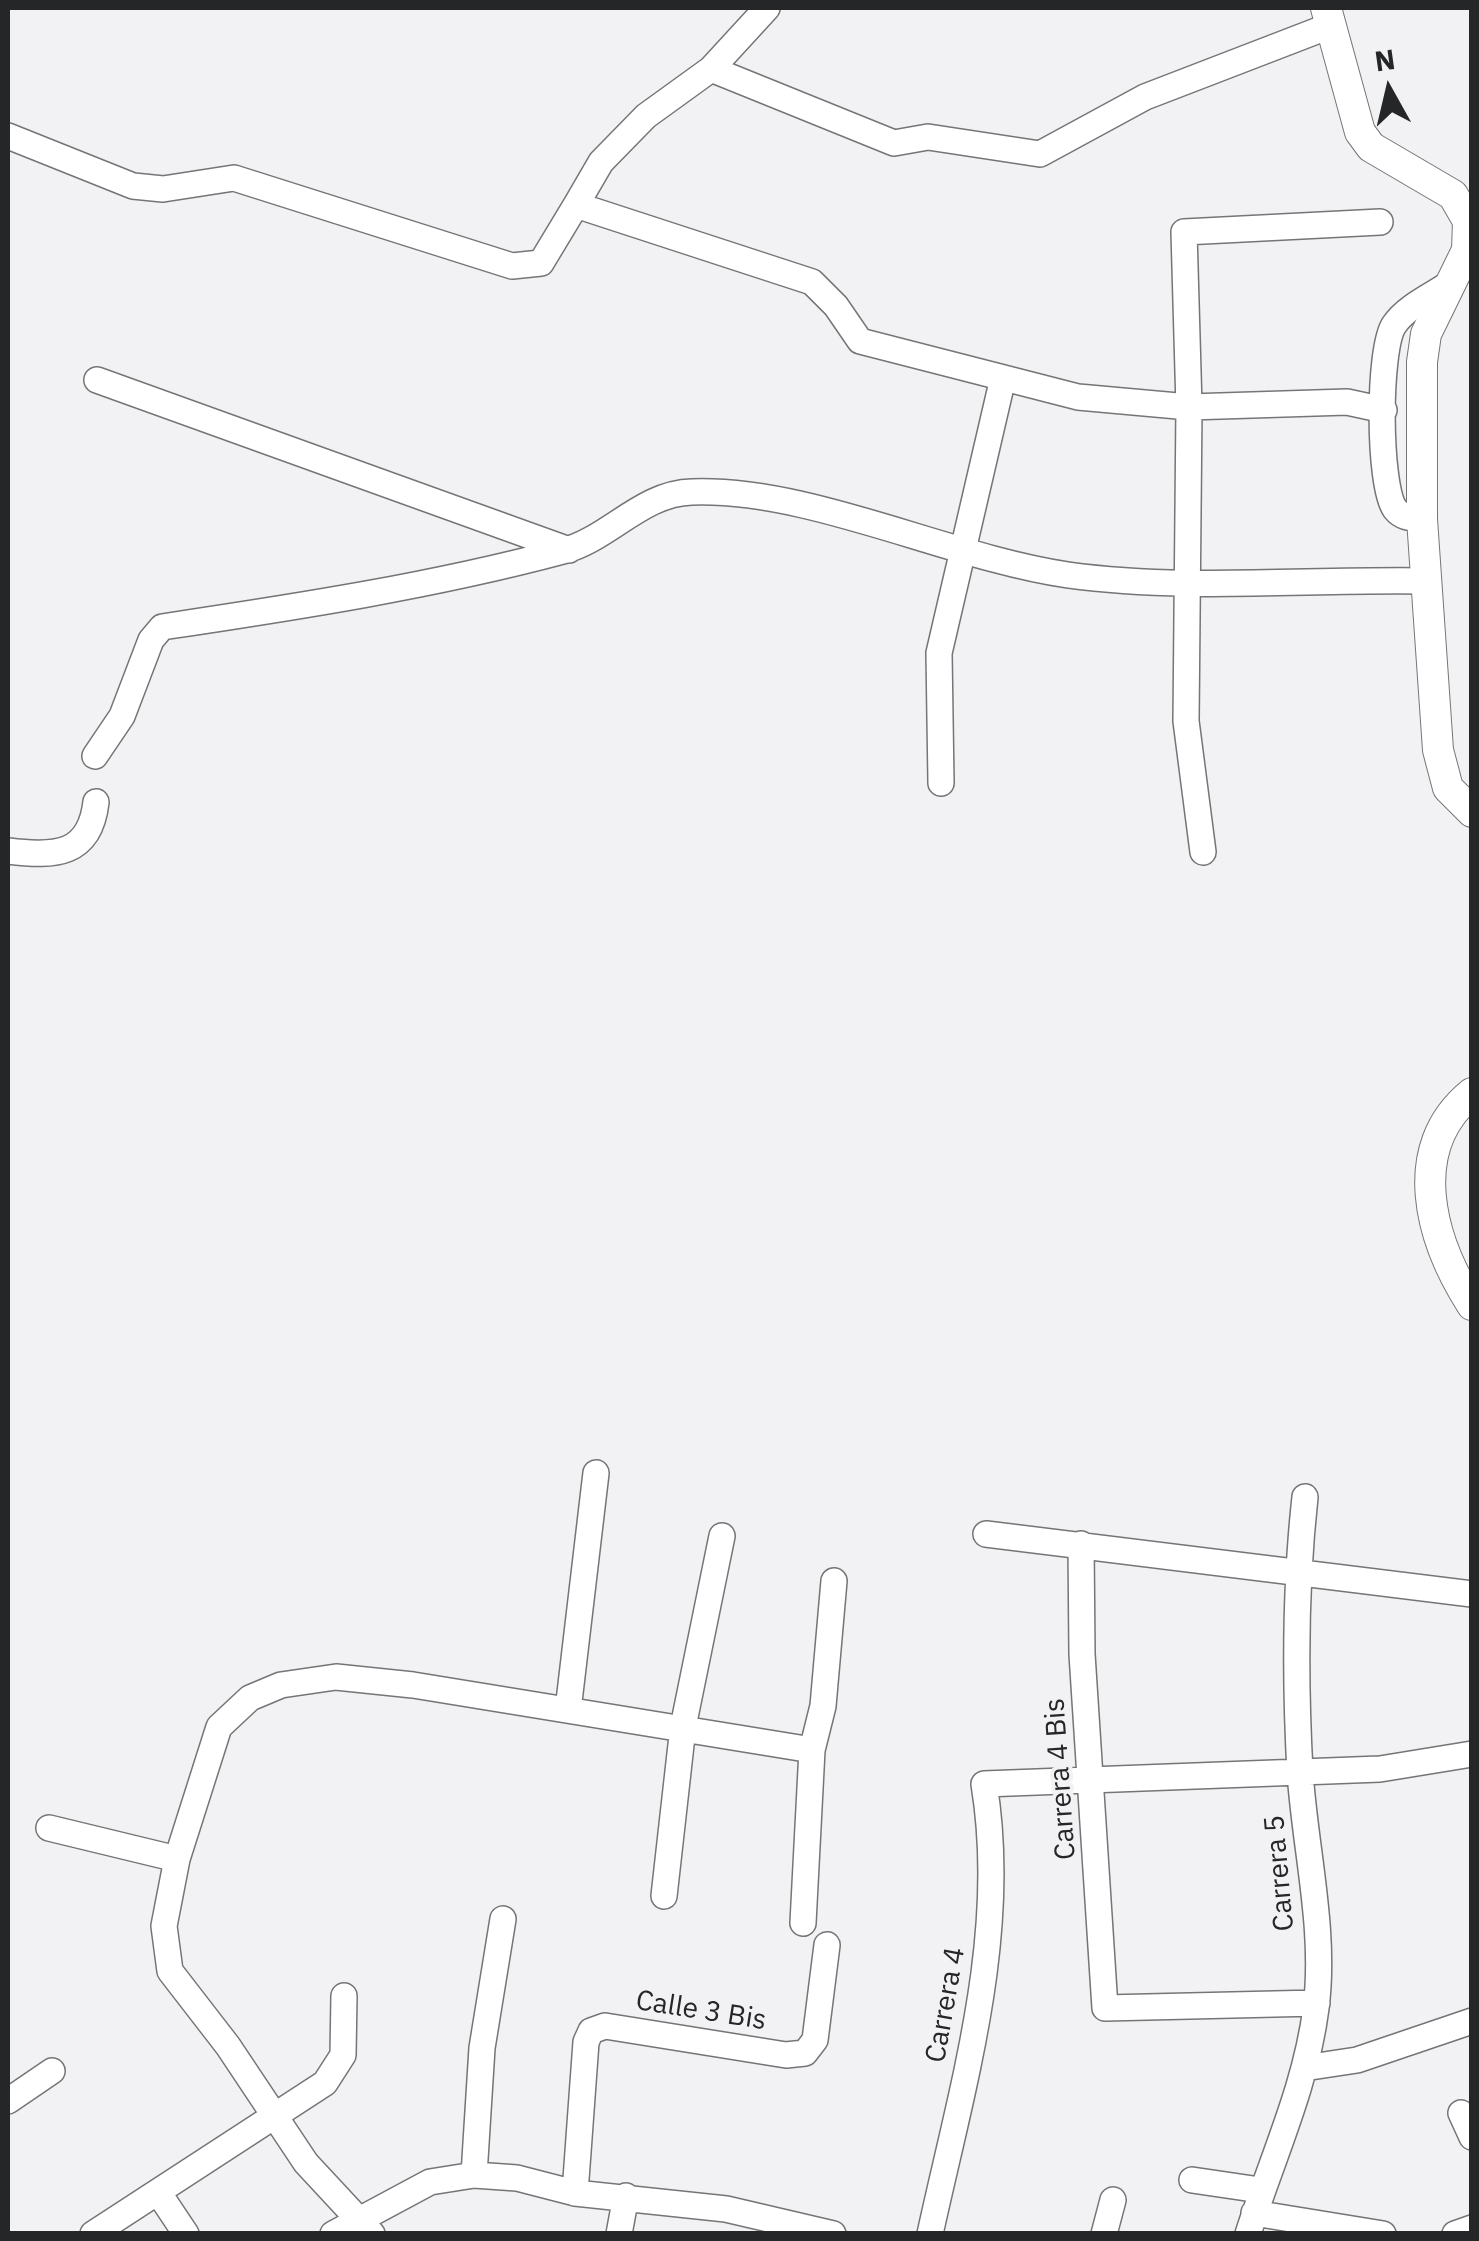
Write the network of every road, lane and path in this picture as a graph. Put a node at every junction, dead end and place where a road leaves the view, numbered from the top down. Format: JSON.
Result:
{"nodes":[{"id":1,"x":767,"y":8,"type":"edge"},
{"id":2,"x":1329,"y":16,"type":"edge"},
{"id":3,"x":710,"y":69,"type":"junction"},
{"id":4,"x":8,"y":136,"type":"edge"},
{"id":5,"x":576,"y":205,"type":"junction"},
{"id":6,"x":1380,"y":222,"type":"dead end"},
{"id":7,"x":1450,"y":284,"type":"junction"},
{"id":8,"x":1003,"y":378,"type":"junction"},
{"id":9,"x":97,"y":380,"type":"dead end"},
{"id":10,"x":1189,"y":407,"type":"junction"},
{"id":11,"x":1384,"y":410,"type":"junction"},
{"id":12,"x":1422,"y":519,"type":"junction"},
{"id":13,"x":569,"y":550,"type":"junction"},
{"id":14,"x":960,"y":553,"type":"junction"},
{"id":15,"x":1424,"y":581,"type":"junction"},
{"id":16,"x":1185,"y":583,"type":"junction"},
{"id":17,"x":96,"y":756,"type":"dead end"},
{"id":18,"x":941,"y":784,"type":"dead end"},
{"id":19,"x":96,"y":802,"type":"dead end"},
{"id":20,"x":1472,"y":812,"type":"edge"},
{"id":21,"x":8,"y":851,"type":"edge"},
{"id":22,"x":1203,"y":852,"type":"dead end"},
{"id":23,"x":1472,"y":1093,"type":"edge"},
{"id":24,"x":1472,"y":1305,"type":"edge"},
{"id":25,"x":596,"y":1473,"type":"dead end"},
{"id":26,"x":1305,"y":1497,"type":"dead end"},
{"id":27,"x":986,"y":1534,"type":"dead end"},
{"id":28,"x":722,"y":1536,"type":"dead end"},
{"id":29,"x":1080,"y":1544,"type":"junction"},
{"id":30,"x":1297,"y":1573,"type":"junction"},
{"id":31,"x":834,"y":1581,"type":"dead end"},
{"id":32,"x":1472,"y":1594,"type":"edge"},
{"id":33,"x":568,"y":1710,"type":"junction"},
{"id":34,"x":683,"y":1728,"type":"junction"},
{"id":35,"x":812,"y":1750,"type":"junction"},
{"id":36,"x":1472,"y":1754,"type":"edge"},
{"id":37,"x":1300,"y":1772,"type":"junction"},
{"id":38,"x":1092,"y":1779,"type":"junction"},
{"id":39,"x":49,"y":1828,"type":"dead end"},
{"id":40,"x":177,"y":1859,"type":"junction"},
{"id":41,"x":664,"y":1896,"type":"dead end"},
{"id":42,"x":503,"y":1918,"type":"dead end"},
{"id":43,"x":803,"y":1923,"type":"dead end"},
{"id":44,"x":828,"y":1945,"type":"dead end"},
{"id":45,"x":344,"y":1996,"type":"dead end"},
{"id":46,"x":1317,"y":2003,"type":"junction"},
{"id":47,"x":1472,"y":2022,"type":"edge"},
{"id":48,"x":1304,"y":2068,"type":"junction"},
{"id":49,"x":52,"y":2071,"type":"dead end"},
{"id":50,"x":8,"y":2101,"type":"edge"},
{"id":51,"x":1461,"y":2113,"type":"dead end"},
{"id":52,"x":275,"y":2116,"type":"junction"},
{"id":53,"x":1472,"y":2138,"type":"edge"},
{"id":54,"x":474,"y":2175,"type":"junction"},
{"id":55,"x":1192,"y":2180,"type":"dead end"},
{"id":56,"x":158,"y":2192,"type":"junction"},
{"id":57,"x":575,"y":2193,"type":"junction"},
{"id":58,"x":626,"y":2196,"type":"junction"},
{"id":59,"x":1113,"y":2200,"type":"dead end"},
{"id":60,"x":1254,"y":2212,"type":"edge"},
{"id":61,"x":365,"y":2225,"type":"edge"},
{"id":62,"x":1472,"y":2228,"type":"edge"},
{"id":63,"x":1344,"y":2231,"type":"edge"},
{"id":64,"x":93,"y":2234,"type":"edge"},
{"id":65,"x":186,"y":2234,"type":"edge"},
{"id":66,"x":333,"y":2234,"type":"edge"},
{"id":67,"x":619,"y":2234,"type":"edge"},
{"id":68,"x":834,"y":2234,"type":"edge"},
{"id":69,"x":930,"y":2234,"type":"edge"},
{"id":70,"x":1104,"y":2234,"type":"edge"},
{"id":71,"x":1383,"y":2234,"type":"edge"},
{"id":72,"x":1455,"y":2234,"type":"edge"}],
"edges":[{"from":1,"to":3,"type":"street"},
{"from":2,"to":3,"type":"street"},
{"from":2,"to":7,"type":"main road"},
{"from":3,"to":5,"type":"street"},
{"from":4,"to":5,"type":"street"},
{"from":5,"to":8,"type":"street"},
{"from":6,"to":10,"type":"street"},
{"from":7,"to":11,"type":"street"},
{"from":7,"to":12,"type":"main road"},
{"from":8,"to":10,"type":"street"},
{"from":8,"to":14,"type":"street"},
{"from":9,"to":13,"type":"street"},
{"from":10,"to":11,"type":"street"},
{"from":10,"to":16,"type":"street"},
{"from":11,"to":12,"type":"street"},
{"from":12,"to":15,"type":"main road"},
{"from":13,"to":14,"type":"street"},
{"from":13,"to":17,"type":"street"},
{"from":14,"to":16,"type":"street"},
{"from":14,"to":18,"type":"street"},
{"from":15,"to":16,"type":"street"},
{"from":15,"to":20,"type":"main road"},
{"from":16,"to":22,"type":"street"},
{"from":19,"to":21,"type":"street"},
{"from":23,"to":24,"type":"main road"},
{"from":25,"to":33,"type":"street"},
{"from":26,"to":30,"type":"street","name":"Carrera 5"},
{"from":27,"to":29,"type":"street"},
{"from":28,"to":34,"type":"street"},
{"from":29,"to":30,"type":"street"},
{"from":29,"to":38,"type":"street","name":"Carrera 4 Bis"},
{"from":30,"to":32,"type":"street"},
{"from":30,"to":37,"type":"street","name":"Carrera 5"},
{"from":31,"to":35,"type":"street"},
{"from":33,"to":34,"type":"street"},
{"from":33,"to":40,"type":"street"},
{"from":34,"to":35,"type":"street"},
{"from":34,"to":41,"type":"street"},
{"from":35,"to":43,"type":"street"},
{"from":36,"to":37,"type":"street"},
{"from":37,"to":38,"type":"street"},
{"from":37,"to":46,"type":"street","name":"Carrera 5"},
{"from":38,"to":46,"type":"street","name":"Carrera 4 Bis"},
{"from":38,"to":69,"type":"street","name":"Carrera 4"},
{"from":39,"to":40,"type":"street"},
{"from":40,"to":52,"type":"street"},
{"from":42,"to":54,"type":"street"},
{"from":44,"to":57,"type":"street","name":"Calle 3 Bis"},
{"from":45,"to":52,"type":"street"},
{"from":46,"to":48,"type":"street","name":"Carrera 5"},
{"from":47,"to":48,"type":"street"},
{"from":48,"to":60,"type":"street","name":"Carrera 5"},
{"from":49,"to":50,"type":"street"},
{"from":51,"to":53,"type":"street"},
{"from":52,"to":56,"type":"street"},
{"from":52,"to":61,"type":"street"},
{"from":54,"to":57,"type":"street"},
{"from":54,"to":61,"type":"street"},
{"from":55,"to":60,"type":"street"},
{"from":56,"to":64,"type":"street"},
{"from":56,"to":65,"type":"street"},
{"from":57,"to":58,"type":"street"},
{"from":58,"to":67,"type":"street"},
{"from":58,"to":68,"type":"street"},
{"from":59,"to":70,"type":"street"},
{"from":60,"to":63,"type":"street"},
{"from":61,"to":66,"type":"street"},
{"from":62,"to":72,"type":"street"},
{"from":63,"to":71,"type":"street"}]}
